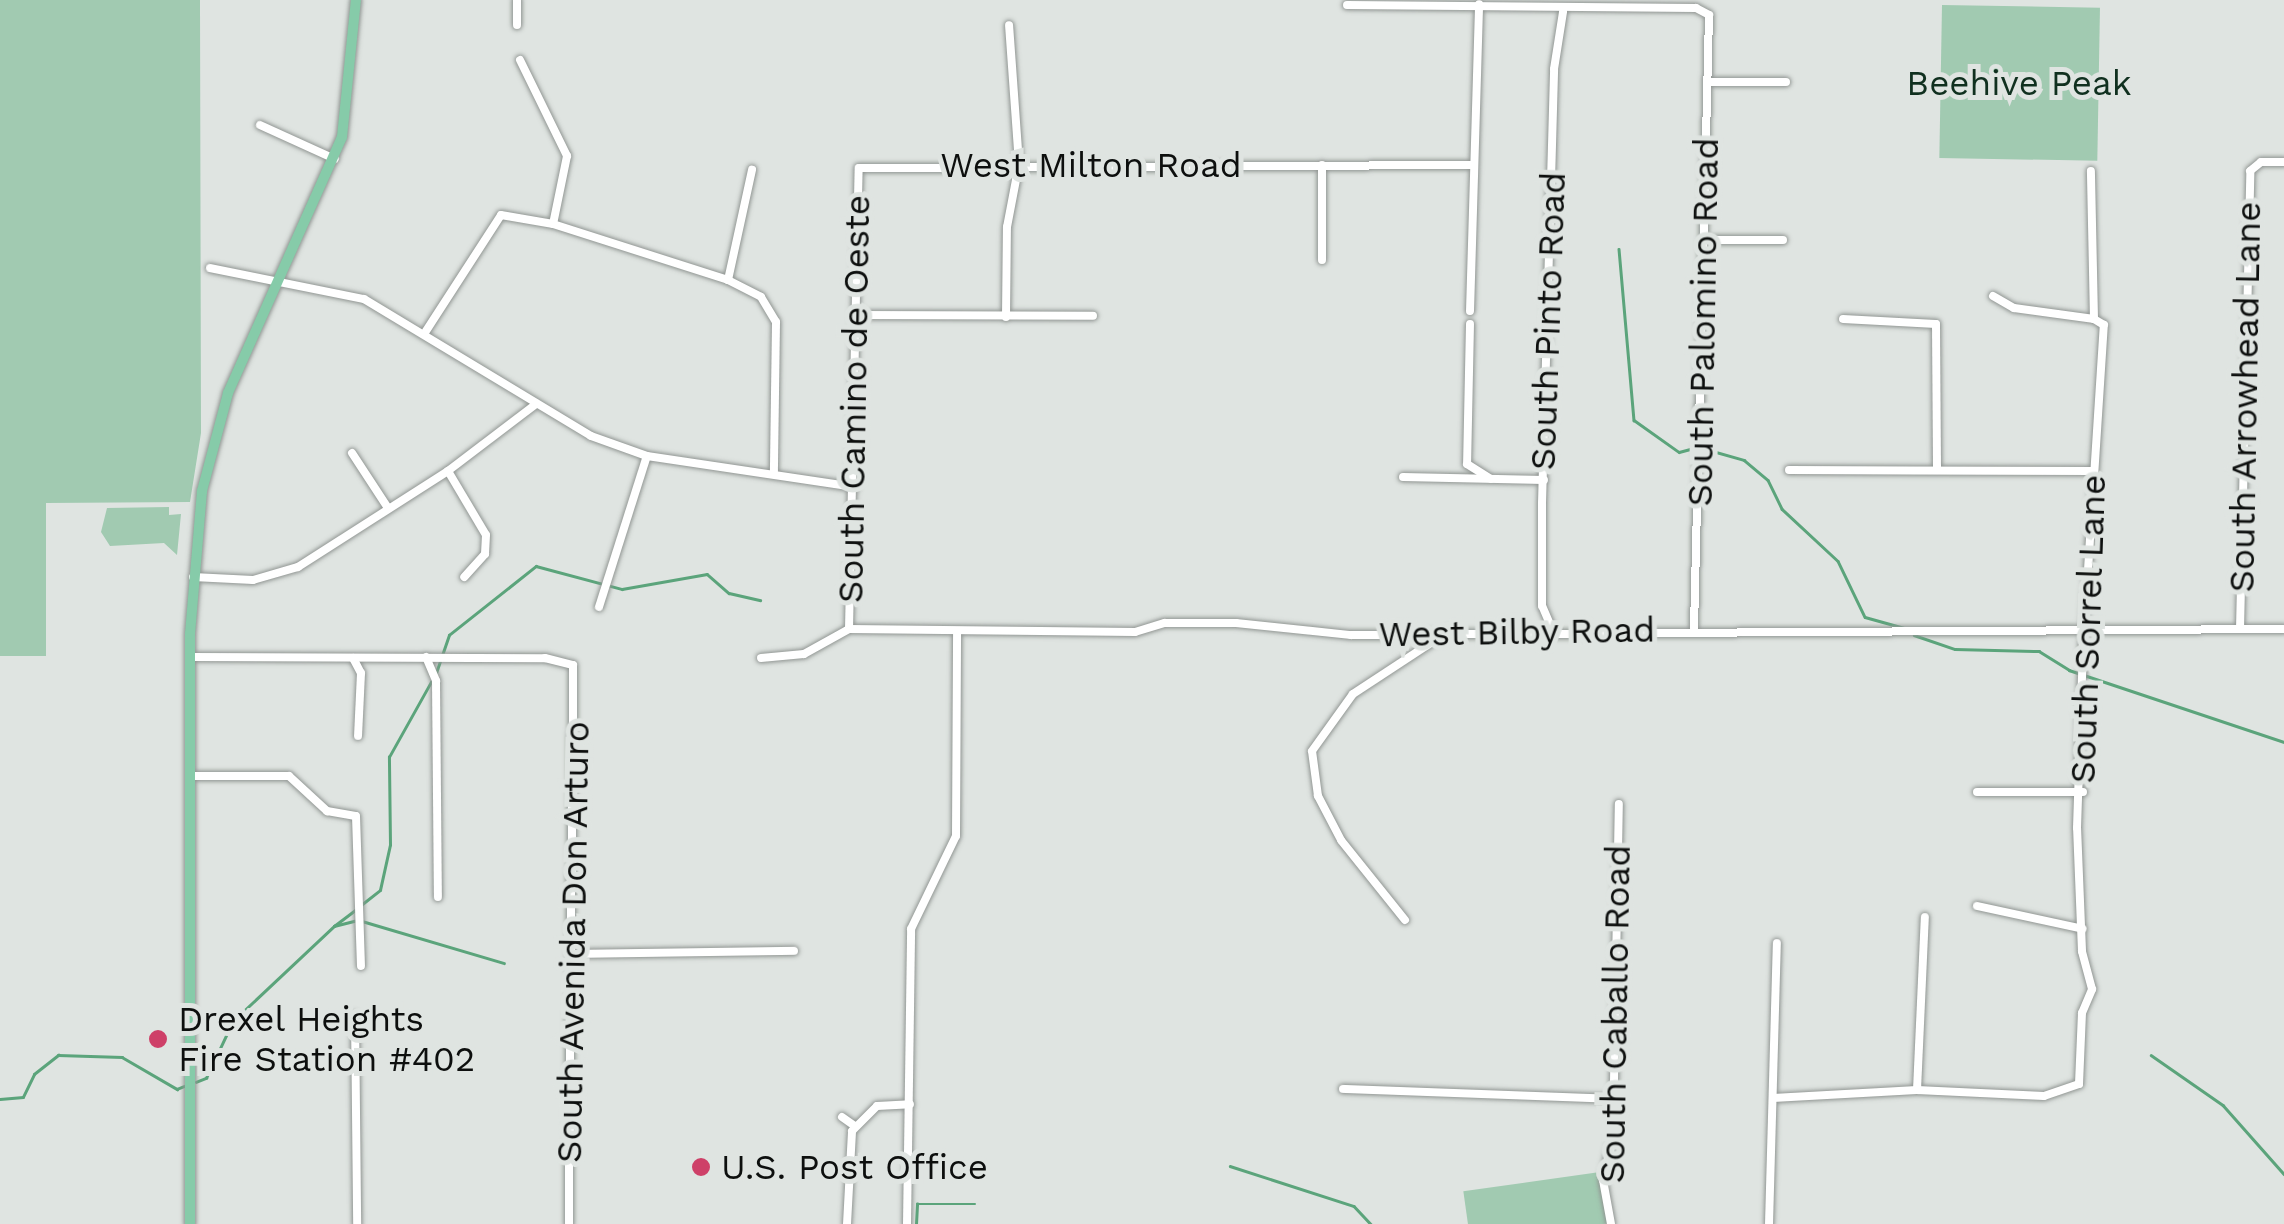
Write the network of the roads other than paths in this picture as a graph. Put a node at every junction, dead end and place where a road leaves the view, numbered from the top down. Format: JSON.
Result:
{"nodes":[{"id":1,"x":356,"y":0,"type":"edge"},
{"id":2,"x":517,"y":0,"type":"edge"},
{"id":3,"x":1478,"y":4,"type":"junction"},
{"id":4,"x":1634,"y":4,"type":"edge"},
{"id":5,"x":1347,"y":5,"type":"dead end"},
{"id":6,"x":1563,"y":12,"type":"junction"},
{"id":7,"x":517,"y":25,"type":"dead end"},
{"id":8,"x":1009,"y":25,"type":"dead end"},
{"id":9,"x":520,"y":60,"type":"dead end"},
{"id":10,"x":1708,"y":82,"type":"junction"},
{"id":11,"x":1786,"y":82,"type":"dead end"},
{"id":12,"x":260,"y":126,"type":"dead end"},
{"id":13,"x":334,"y":159,"type":"junction"},
{"id":14,"x":2284,"y":162,"type":"edge"},
{"id":15,"x":1019,"y":164,"type":"junction"},
{"id":16,"x":1322,"y":165,"type":"junction"},
{"id":17,"x":1473,"y":165,"type":"junction"},
{"id":18,"x":859,"y":168,"type":"joint"},
{"id":19,"x":752,"y":170,"type":"dead end"},
{"id":20,"x":2091,"y":171,"type":"dead end"},
{"id":21,"x":553,"y":224,"type":"junction"},
{"id":22,"x":1705,"y":240,"type":"junction"},
{"id":23,"x":1783,"y":240,"type":"dead end"},
{"id":24,"x":1322,"y":260,"type":"dead end"},
{"id":25,"x":210,"y":268,"type":"dead end"},
{"id":26,"x":728,"y":280,"type":"junction"},
{"id":27,"x":279,"y":281,"type":"junction"},
{"id":28,"x":1993,"y":296,"type":"dead end"},
{"id":29,"x":1470,"y":311,"type":"dead end"},
{"id":30,"x":858,"y":315,"type":"junction"},
{"id":31,"x":1093,"y":316,"type":"dead end"},
{"id":32,"x":1006,"y":318,"type":"junction"},
{"id":33,"x":1843,"y":319,"type":"dead end"},
{"id":34,"x":2094,"y":319,"type":"junction"},
{"id":35,"x":1470,"y":324,"type":"dead end"},
{"id":36,"x":426,"y":331,"type":"junction"},
{"id":37,"x":536,"y":404,"type":"junction"},
{"id":38,"x":352,"y":453,"type":"dead end"},
{"id":39,"x":647,"y":456,"type":"junction"},
{"id":40,"x":1938,"y":468,"type":"junction"},
{"id":41,"x":1789,"y":470,"type":"dead end"},
{"id":42,"x":448,"y":471,"type":"junction"},
{"id":43,"x":2094,"y":471,"type":"junction"},
{"id":44,"x":774,"y":472,"type":"junction"},
{"id":45,"x":1403,"y":477,"type":"dead end"},
{"id":46,"x":1491,"y":479,"type":"junction"},
{"id":47,"x":1544,"y":480,"type":"junction"},
{"id":48,"x":855,"y":486,"type":"junction"},
{"id":49,"x":388,"y":508,"type":"junction"},
{"id":50,"x":193,"y":577,"type":"junction"},
{"id":51,"x":464,"y":577,"type":"dead end"},
{"id":52,"x":599,"y":608,"type":"dead end"},
{"id":53,"x":1694,"y":628,"type":"junction"},
{"id":54,"x":849,"y":629,"type":"junction"},
{"id":55,"x":1552,"y":629,"type":"junction"},
{"id":56,"x":2086,"y":629,"type":"junction"},
{"id":57,"x":2240,"y":629,"type":"junction"},
{"id":58,"x":1449,"y":630,"type":"junction"},
{"id":59,"x":2284,"y":630,"type":"edge"},
{"id":60,"x":957,"y":631,"type":"junction"},
{"id":61,"x":190,"y":657,"type":"junction"},
{"id":62,"x":426,"y":657,"type":"junction"},
{"id":63,"x":353,"y":658,"type":"junction"},
{"id":64,"x":761,"y":658,"type":"dead end"},
{"id":65,"x":358,"y":736,"type":"dead end"},
{"id":66,"x":190,"y":776,"type":"junction"},
{"id":67,"x":1977,"y":792,"type":"dead end"},
{"id":68,"x":2082,"y":792,"type":"junction"},
{"id":69,"x":1620,"y":804,"type":"dead end"},
{"id":70,"x":438,"y":897,"type":"dead end"},
{"id":71,"x":1978,"y":906,"type":"dead end"},
{"id":72,"x":1925,"y":916,"type":"dead end"},
{"id":73,"x":1405,"y":920,"type":"dead end"},
{"id":74,"x":1619,"y":924,"type":"junction"},
{"id":75,"x":1632,"y":925,"type":"dead end"},
{"id":76,"x":2083,"y":929,"type":"junction"},
{"id":77,"x":1775,"y":943,"type":"dead end"},
{"id":78,"x":794,"y":951,"type":"dead end"},
{"id":79,"x":574,"y":954,"type":"junction"},
{"id":80,"x":361,"y":966,"type":"dead end"},
{"id":81,"x":355,"y":1016,"type":"dead end"},
{"id":82,"x":1343,"y":1089,"type":"dead end"},
{"id":83,"x":1917,"y":1090,"type":"junction"},
{"id":84,"x":1773,"y":1098,"type":"junction"},
{"id":85,"x":1613,"y":1099,"type":"junction"},
{"id":86,"x":910,"y":1104,"type":"junction"},
{"id":87,"x":842,"y":1117,"type":"dead end"},
{"id":88,"x":855,"y":1126,"type":"junction"},
{"id":89,"x":190,"y":1224,"type":"edge"},
{"id":90,"x":357,"y":1224,"type":"edge"},
{"id":91,"x":569,"y":1224,"type":"edge"},
{"id":92,"x":848,"y":1224,"type":"edge"},
{"id":93,"x":908,"y":1224,"type":"edge"},
{"id":94,"x":1611,"y":1224,"type":"edge"},
{"id":95,"x":1769,"y":1224,"type":"edge"}],
"edges":[{"from":1,"to":13,"type":"main road"},
{"from":2,"to":7,"type":"street"},
{"from":3,"to":5,"type":"street"},
{"from":3,"to":6,"type":"street"},
{"from":3,"to":17,"type":"street"},
{"from":4,"to":6,"type":"street"},
{"from":4,"to":10,"type":"street","name":"South Palomino Road"},
{"from":6,"to":47,"type":"street","name":"South Pinto Road"},
{"from":8,"to":15,"type":"street"},
{"from":9,"to":21,"type":"street"},
{"from":10,"to":11,"type":"street"},
{"from":10,"to":22,"type":"street","name":"South Palomino Road"},
{"from":12,"to":13,"type":"street"},
{"from":13,"to":27,"type":"main road"},
{"from":14,"to":57,"type":"street","name":"South Arrowhead Lane"},
{"from":15,"to":16,"type":"street","name":"West Milton Road"},
{"from":15,"to":18,"type":"street","name":"West Milton Road"},
{"from":15,"to":32,"type":"street"},
{"from":16,"to":17,"type":"street","name":"West Milton Road"},
{"from":16,"to":24,"type":"street"},
{"from":17,"to":29,"type":"street"},
{"from":18,"to":30,"type":"street","name":"South Camino de Oeste"},
{"from":19,"to":26,"type":"street"},
{"from":20,"to":34,"type":"street","name":"South Sorrel Lane"},
{"from":21,"to":26,"type":"street"},
{"from":21,"to":36,"type":"street"},
{"from":22,"to":23,"type":"street"},
{"from":22,"to":53,"type":"street","name":"South Palomino Road"},
{"from":25,"to":27,"type":"street"},
{"from":26,"to":44,"type":"street"},
{"from":27,"to":36,"type":"street"},
{"from":27,"to":50,"type":"main road"},
{"from":28,"to":34,"type":"street"},
{"from":30,"to":32,"type":"street"},
{"from":30,"to":48,"type":"street","name":"South Camino de Oeste"},
{"from":31,"to":32,"type":"street"},
{"from":33,"to":40,"type":"street"},
{"from":34,"to":43,"type":"street","name":"South Sorrel Lane"},
{"from":35,"to":46,"type":"street"},
{"from":36,"to":37,"type":"street"},
{"from":37,"to":39,"type":"street"},
{"from":37,"to":42,"type":"street"},
{"from":38,"to":49,"type":"street"},
{"from":39,"to":44,"type":"street"},
{"from":39,"to":52,"type":"street"},
{"from":40,"to":41,"type":"street"},
{"from":40,"to":43,"type":"street"},
{"from":42,"to":49,"type":"street"},
{"from":42,"to":51,"type":"street"},
{"from":43,"to":56,"type":"street","name":"South Sorrel Lane"},
{"from":44,"to":48,"type":"street"},
{"from":45,"to":46,"type":"street"},
{"from":46,"to":47,"type":"street"},
{"from":47,"to":55,"type":"street","name":"South Pinto Road"},
{"from":48,"to":54,"type":"street","name":"South Camino de Oeste"},
{"from":49,"to":50,"type":"street"},
{"from":50,"to":61,"type":"main road"},
{"from":53,"to":55,"type":"street","name":"West Bilby Road"},
{"from":53,"to":56,"type":"street","name":"West Bilby Road"},
{"from":54,"to":60,"type":"street","name":"West Bilby Road"},
{"from":54,"to":64,"type":"street"},
{"from":55,"to":58,"type":"street","name":"West Bilby Road"},
{"from":56,"to":57,"type":"street","name":"West Bilby Road"},
{"from":56,"to":68,"type":"street","name":"South Sorrel Lane"},
{"from":57,"to":59,"type":"street","name":"West Bilby Road"},
{"from":58,"to":60,"type":"street","name":"West Bilby Road"},
{"from":58,"to":73,"type":"street"},
{"from":60,"to":86,"type":"street"},
{"from":61,"to":63,"type":"street"},
{"from":61,"to":66,"type":"main road"},
{"from":62,"to":63,"type":"street"},
{"from":62,"to":70,"type":"street"},
{"from":62,"to":79,"type":"street","name":"South Avenida Don Arturo"},
{"from":63,"to":65,"type":"street"},
{"from":66,"to":80,"type":"street"},
{"from":66,"to":89,"type":"main road"},
{"from":67,"to":68,"type":"street"},
{"from":68,"to":76,"type":"street","name":"South Sorrel Lane"},
{"from":69,"to":74,"type":"street","name":"South Caballo Road"},
{"from":71,"to":76,"type":"street"},
{"from":72,"to":83,"type":"street"},
{"from":74,"to":75,"type":"street"},
{"from":74,"to":85,"type":"street","name":"South Caballo Road"},
{"from":76,"to":83,"type":"street","name":"South Sorrel Lane"},
{"from":77,"to":84,"type":"street"},
{"from":78,"to":79,"type":"street"},
{"from":79,"to":91,"type":"street","name":"South Avenida Don Arturo"},
{"from":81,"to":90,"type":"street"},
{"from":82,"to":85,"type":"street"},
{"from":83,"to":84,"type":"street"},
{"from":84,"to":95,"type":"street"},
{"from":85,"to":94,"type":"street","name":"South Caballo Road"},
{"from":86,"to":88,"type":"street"},
{"from":86,"to":93,"type":"street"},
{"from":87,"to":88,"type":"street"},
{"from":88,"to":92,"type":"street"}]}
